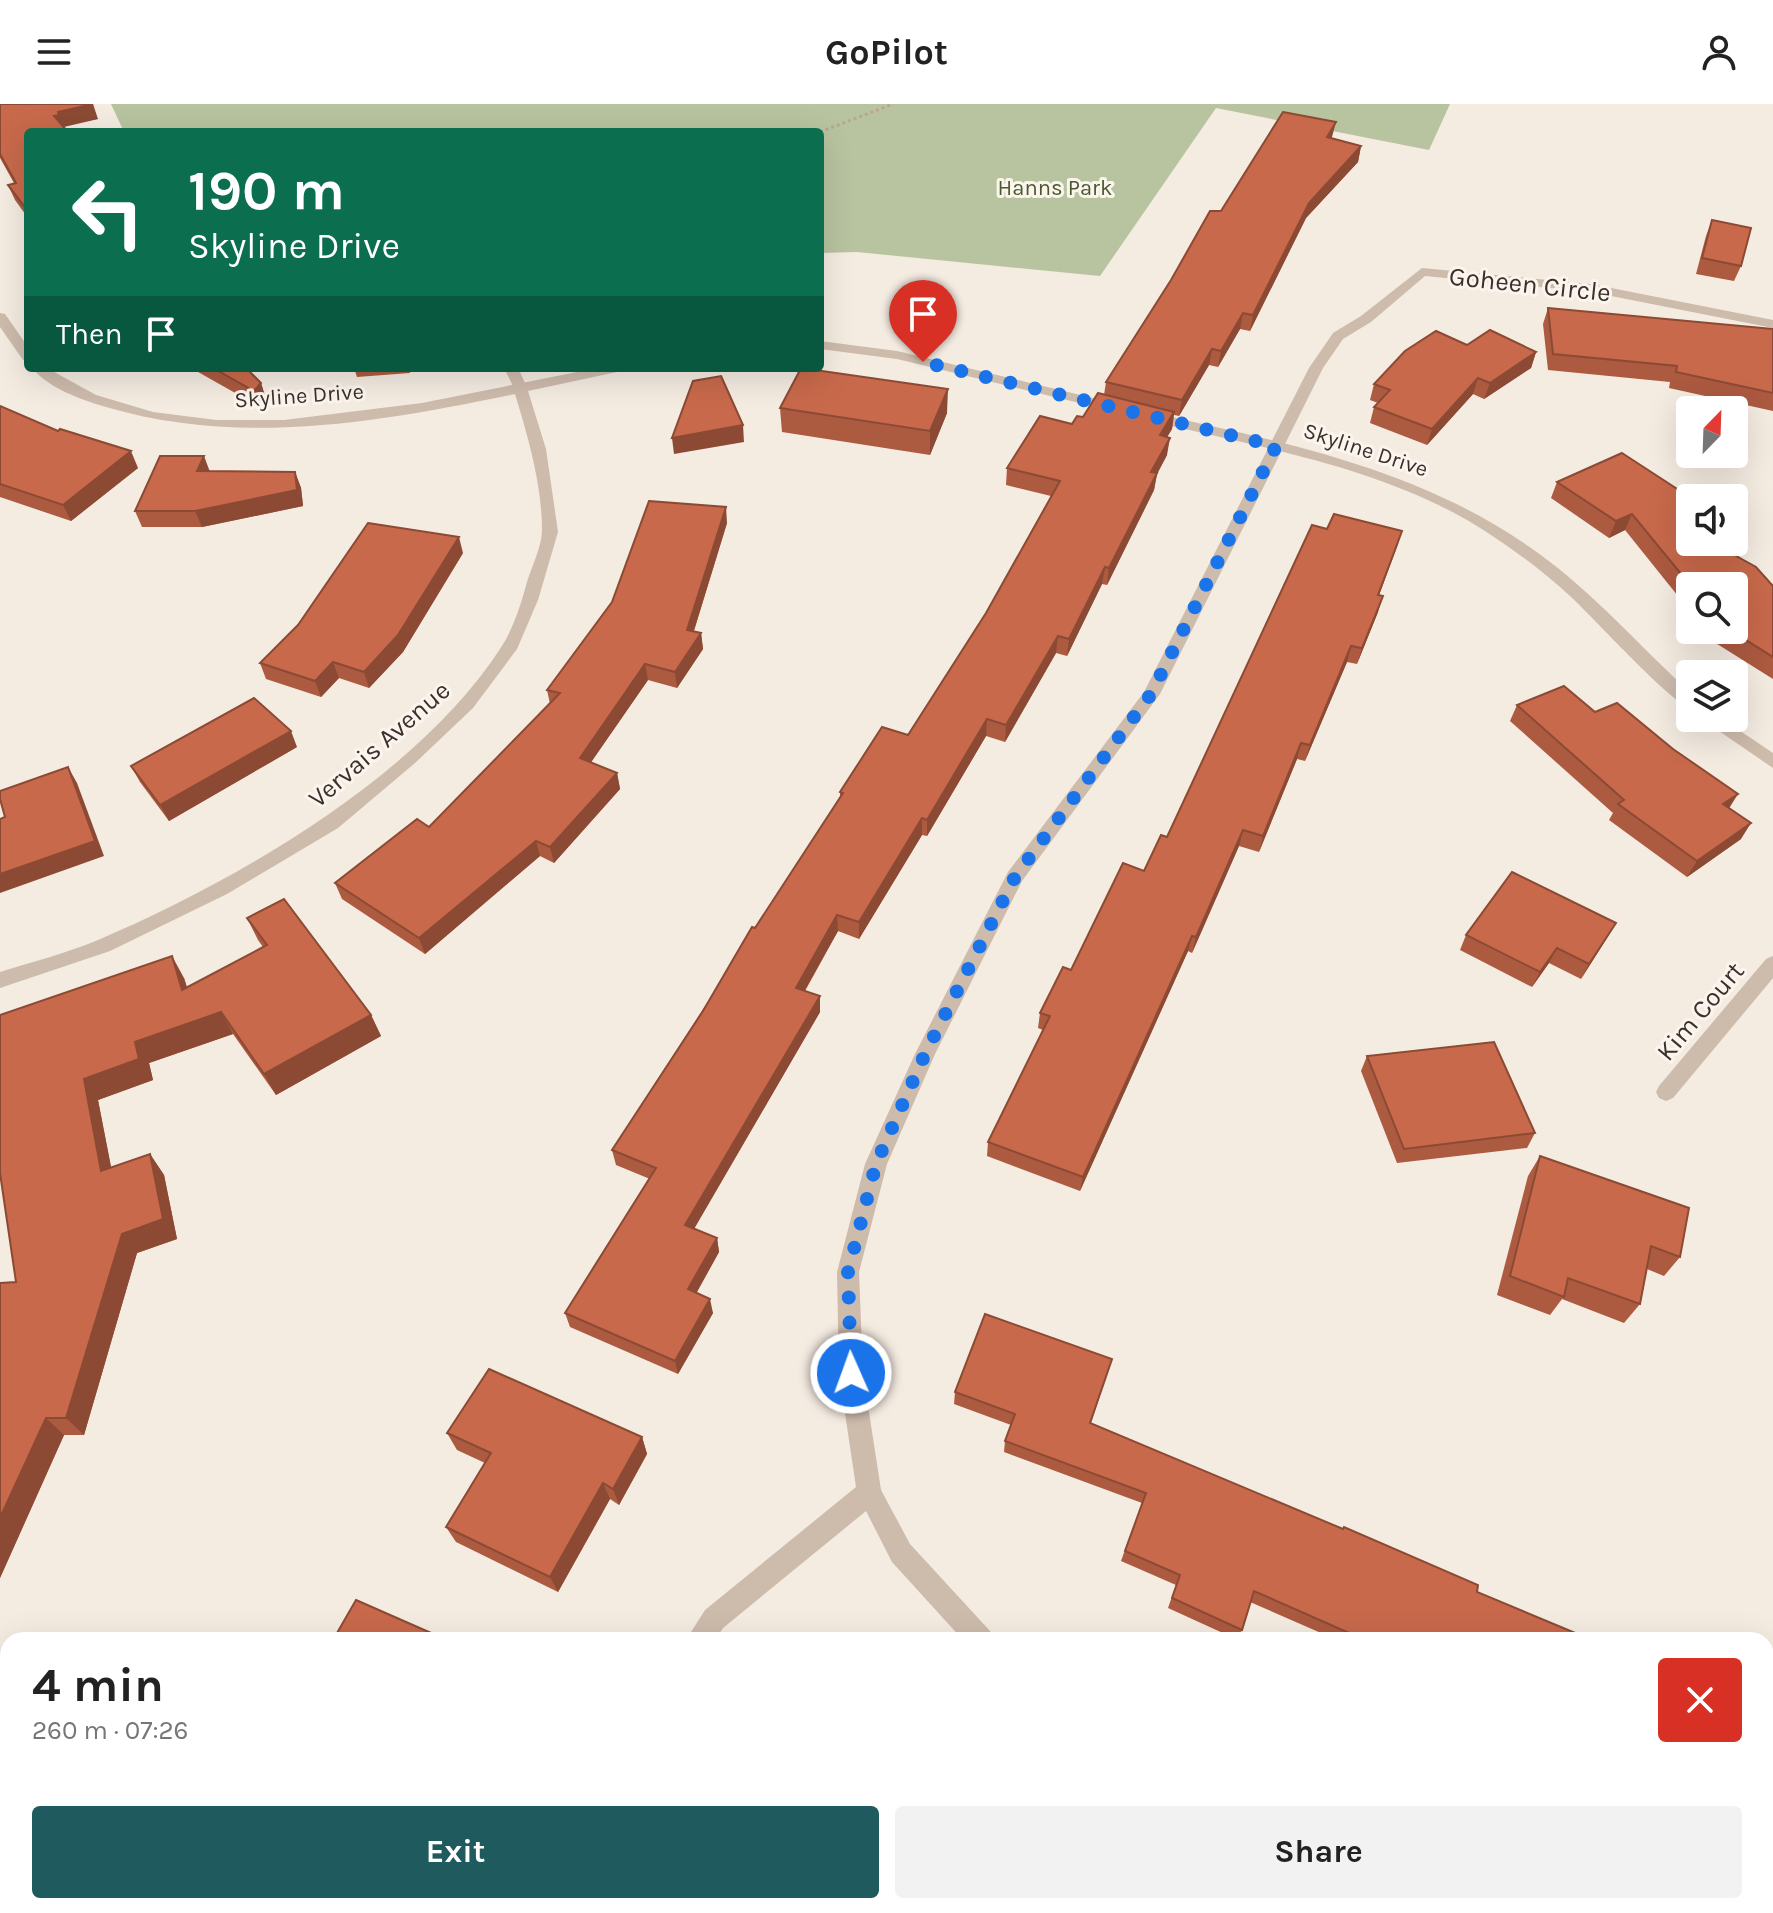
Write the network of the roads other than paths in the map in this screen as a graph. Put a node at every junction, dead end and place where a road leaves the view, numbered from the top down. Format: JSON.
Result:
{"nodes":[{"id":1,"x":0,"y":317,"type":"edge"},
{"id":2,"x":1773,"y":324,"type":"edge"},
{"id":3,"x":824,"y":346,"type":"edge"},
{"id":4,"x":24,"y":351,"type":"edge"},
{"id":5,"x":45,"y":372,"type":"edge"},
{"id":6,"x":513,"y":372,"type":"edge"},
{"id":7,"x":597,"y":372,"type":"edge"},
{"id":8,"x":520,"y":387,"type":"junction"},
{"id":9,"x":1276,"y":446,"type":"junction"},
{"id":10,"x":1676,"y":689,"type":"edge"},
{"id":11,"x":1729,"y":732,"type":"edge"},
{"id":12,"x":1773,"y":762,"type":"edge"},
{"id":13,"x":1773,"y":964,"type":"edge"},
{"id":14,"x":0,"y":980,"type":"edge"},
{"id":15,"x":1666,"y":1092,"type":"dead end"},
{"id":16,"x":869,"y":1492,"type":"junction"},
{"id":17,"x":705,"y":1632,"type":"edge"},
{"id":18,"x":974,"y":1632,"type":"edge"}],
"edges":[{"from":1,"to":4,"type":"street"},
{"from":2,"to":9,"type":"street","name":"Goheen Circle"},
{"from":3,"to":9,"type":"street","name":"Skyline Drive"},
{"from":5,"to":8,"type":"street","name":"Skyline Drive"},
{"from":6,"to":8,"type":"street","name":"Vervais Avenue"},
{"from":7,"to":8,"type":"street","name":"Skyline Drive"},
{"from":8,"to":14,"type":"street","name":"Vervais Avenue"},
{"from":9,"to":10,"type":"street","name":"Skyline Drive"},
{"from":9,"to":16,"type":"street","name":"Goheen Circle"},
{"from":11,"to":12,"type":"street"},
{"from":13,"to":15,"type":"street","name":"Kim Court"},
{"from":16,"to":17,"type":"street"},
{"from":16,"to":18,"type":"street","name":"Goheen Circle"}]}
